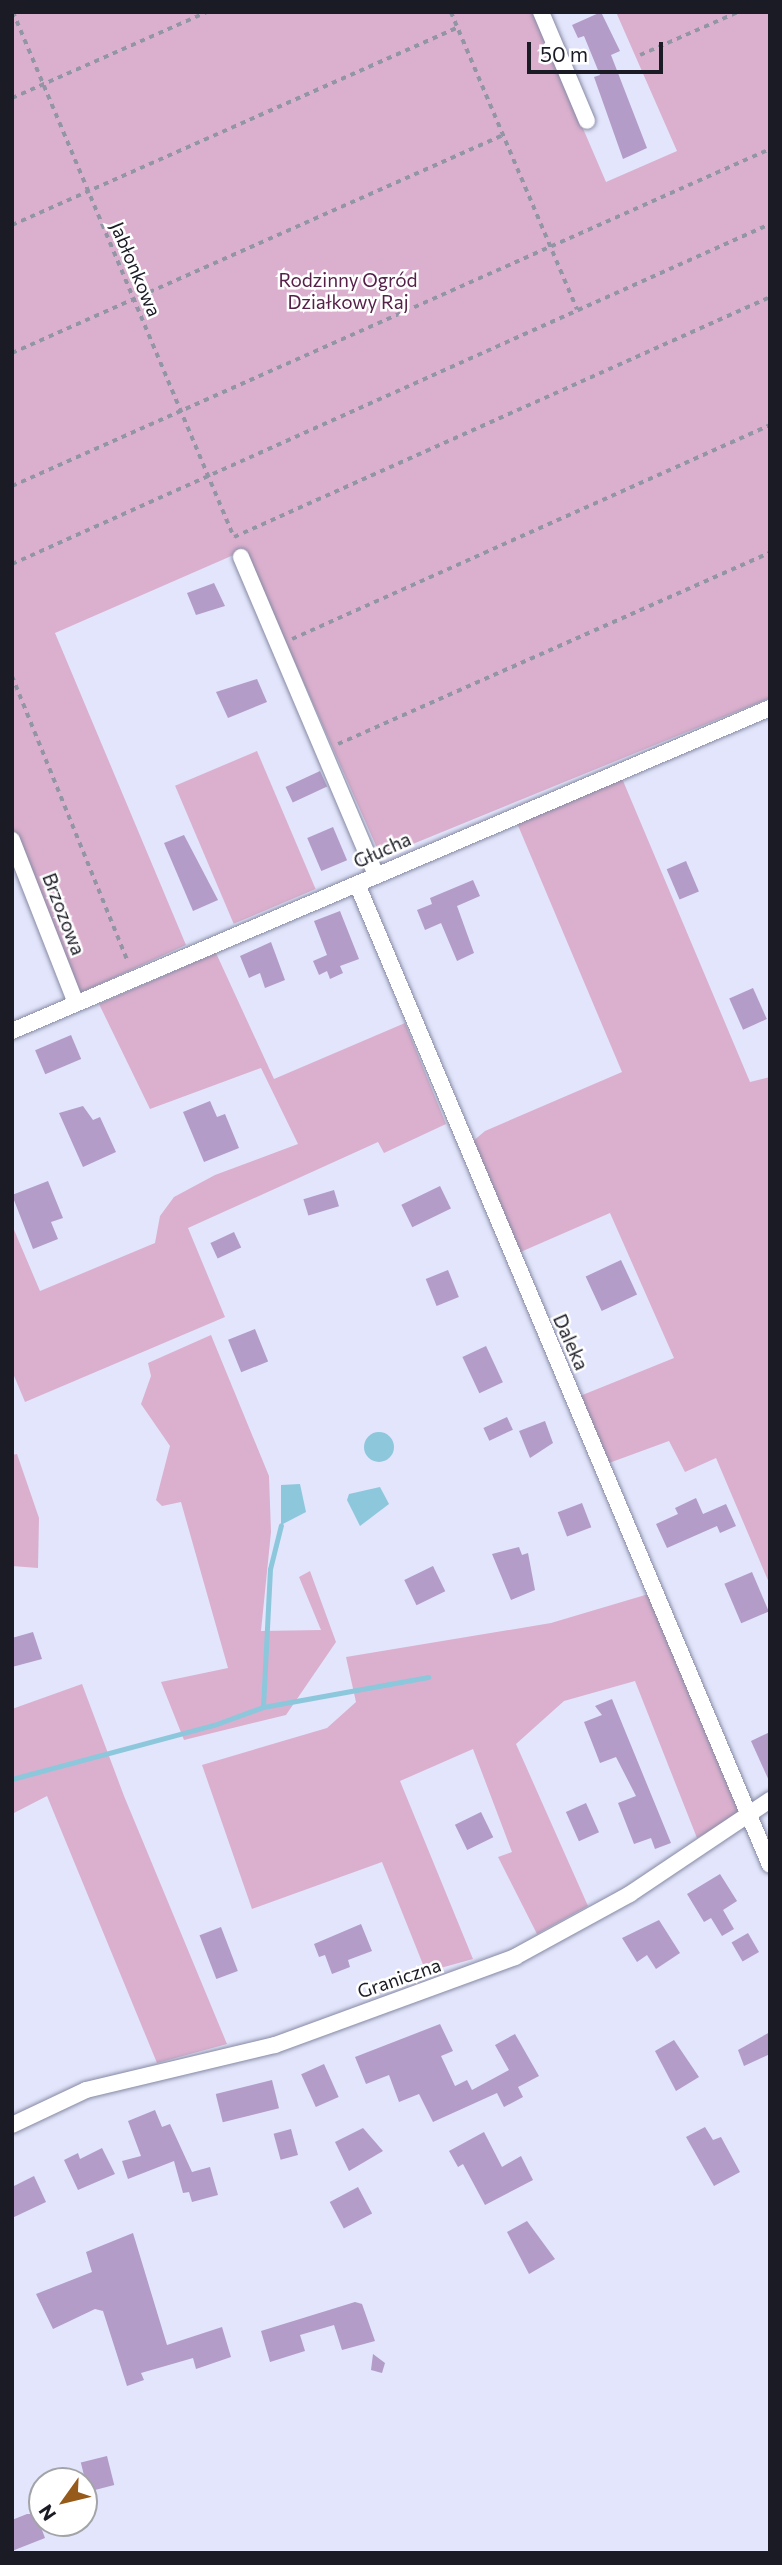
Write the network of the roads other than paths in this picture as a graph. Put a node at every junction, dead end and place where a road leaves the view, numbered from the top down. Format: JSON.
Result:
{"nodes":[{"id":1,"x":541,"y":12,"type":"edge"},
{"id":2,"x":587,"y":121,"type":"dead end"},
{"id":3,"x":244,"y":551,"type":"road end"},
{"id":4,"x":770,"y":708,"type":"edge"},
{"id":5,"x":12,"y":840,"type":"edge"},
{"id":6,"x":376,"y":875,"type":"junction"},
{"id":7,"x":357,"y":884,"type":"junction"},
{"id":8,"x":76,"y":1003,"type":"junction"},
{"id":9,"x":12,"y":1031,"type":"edge"},
{"id":10,"x":770,"y":1800,"type":"edge"},
{"id":11,"x":751,"y":1815,"type":"junction"},
{"id":12,"x":770,"y":1866,"type":"edge"},
{"id":13,"x":12,"y":2125,"type":"edge"}],
"edges":[{"from":1,"to":2,"type":"street"},
{"from":3,"to":6,"type":"street"},
{"from":4,"to":6,"type":"street","name":"Głucha"},
{"from":5,"to":8,"type":"street","name":"Brzozowa"},
{"from":6,"to":7,"type":"street","name":"Głucha"},
{"from":7,"to":8,"type":"street","name":"Głucha"},
{"from":7,"to":11,"type":"street","name":"Daleka"},
{"from":8,"to":9,"type":"street","name":"Głucha"},
{"from":10,"to":11,"type":"street","name":"Graniczna"},
{"from":11,"to":12,"type":"street","name":"Daleka"},
{"from":11,"to":13,"type":"street","name":"Graniczna"}]}
